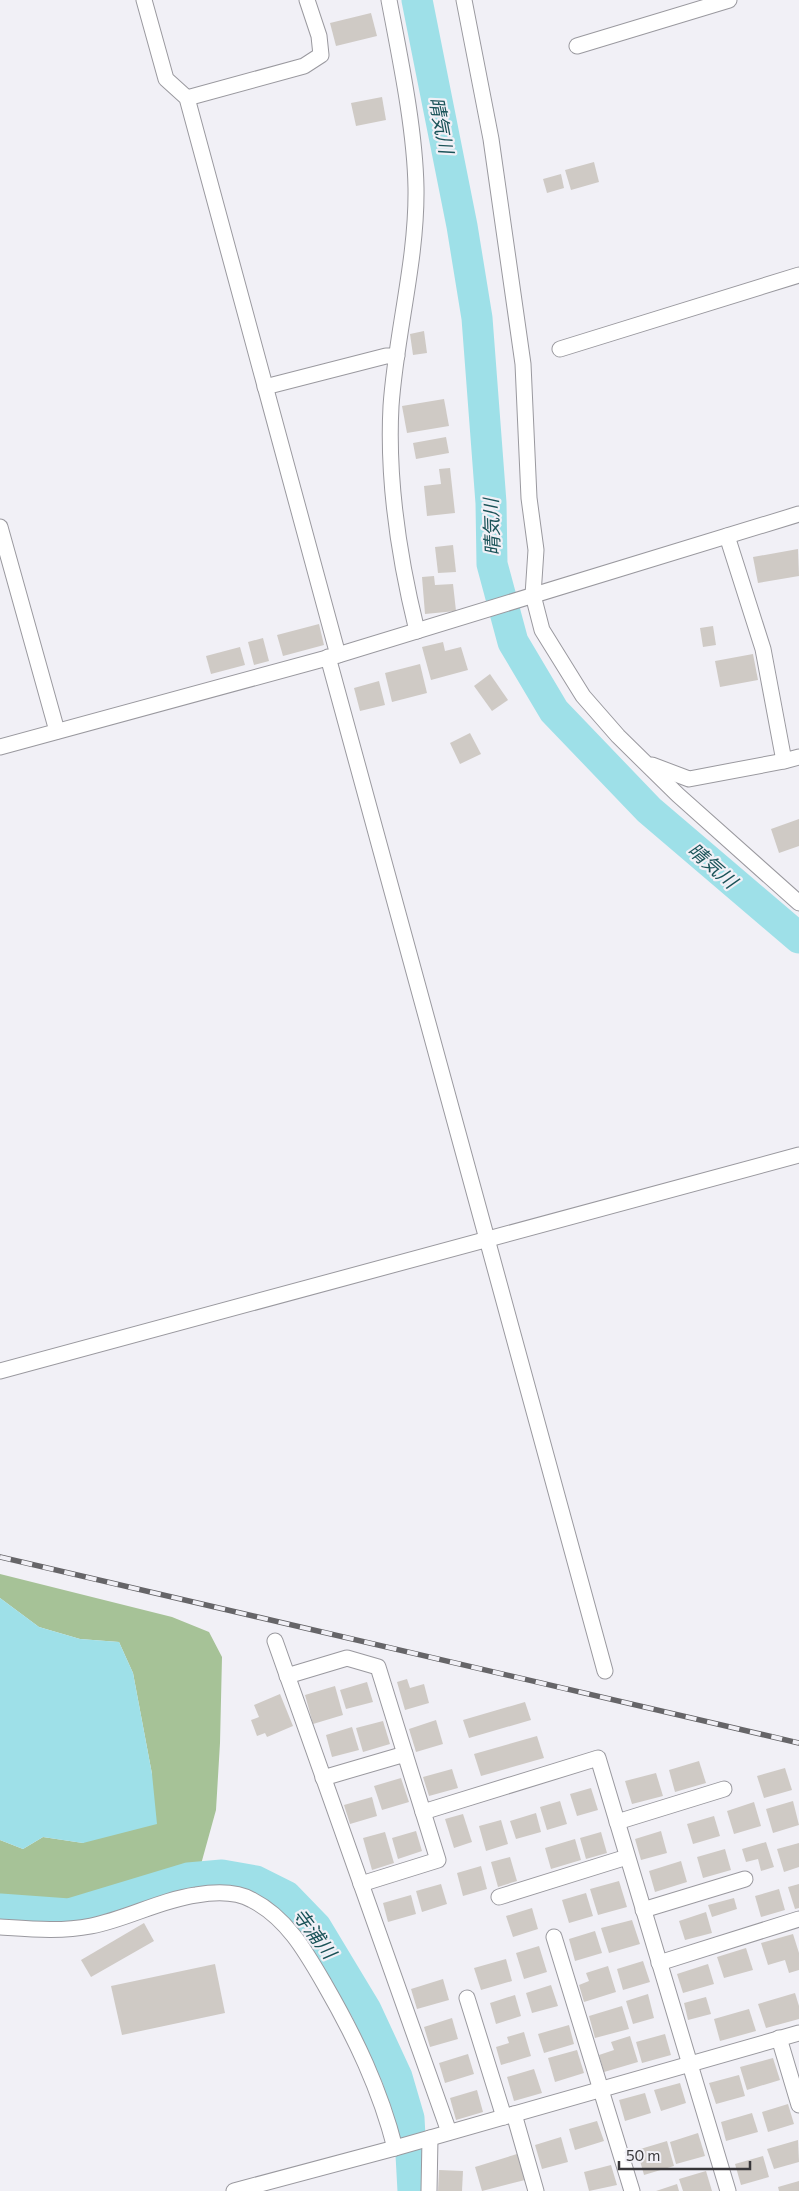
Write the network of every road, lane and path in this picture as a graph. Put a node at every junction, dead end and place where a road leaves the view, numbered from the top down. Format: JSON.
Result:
{"nodes":[{"id":1,"x":144,"y":0,"type":"edge"},
{"id":2,"x":307,"y":0,"type":"edge"},
{"id":3,"x":389,"y":0,"type":"edge"},
{"id":4,"x":464,"y":0,"type":"edge"},
{"id":5,"x":730,"y":0,"type":"edge"},
{"id":6,"x":577,"y":46,"type":"dead end"},
{"id":7,"x":187,"y":98,"type":"junction"},
{"id":8,"x":799,"y":275,"type":"edge"},
{"id":9,"x":560,"y":348,"type":"dead end"},
{"id":10,"x":397,"y":356,"type":"junction"},
{"id":11,"x":265,"y":387,"type":"junction"},
{"id":12,"x":799,"y":514,"type":"edge"},
{"id":13,"x":0,"y":527,"type":"edge"},
{"id":14,"x":727,"y":536,"type":"junction"},
{"id":15,"x":533,"y":595,"type":"junction"},
{"id":16,"x":417,"y":631,"type":"junction"},
{"id":17,"x":333,"y":656,"type":"junction"},
{"id":18,"x":57,"y":731,"type":"junction"},
{"id":19,"x":0,"y":747,"type":"edge"},
{"id":20,"x":799,"y":757,"type":"edge"},
{"id":21,"x":784,"y":761,"type":"junction"},
{"id":22,"x":646,"y":763,"type":"junction"},
{"id":23,"x":799,"y":902,"type":"edge"},
{"id":24,"x":799,"y":1155,"type":"edge"},
{"id":25,"x":487,"y":1239,"type":"junction"},
{"id":26,"x":0,"y":1371,"type":"edge"},
{"id":27,"x":274,"y":1641,"type":"dead end"},
{"id":28,"x":605,"y":1671,"type":"dead end"},
{"id":29,"x":287,"y":1676,"type":"junction"},
{"id":30,"x":405,"y":1754,"type":"junction"},
{"id":31,"x":324,"y":1778,"type":"junction"},
{"id":32,"x":724,"y":1789,"type":"dead end"},
{"id":33,"x":423,"y":1812,"type":"junction"},
{"id":34,"x":617,"y":1822,"type":"junction"},
{"id":35,"x":627,"y":1857,"type":"junction"},
{"id":36,"x":745,"y":1879,"type":"dead end"},
{"id":37,"x":361,"y":1884,"type":"junction"},
{"id":38,"x":499,"y":1897,"type":"dead end"},
{"id":39,"x":643,"y":1910,"type":"junction"},
{"id":40,"x":799,"y":1918,"type":"edge"},
{"id":41,"x":0,"y":1927,"type":"edge"},
{"id":42,"x":554,"y":1937,"type":"dead end"},
{"id":43,"x":659,"y":1964,"type":"junction"},
{"id":44,"x":467,"y":1998,"type":"dead end"},
{"id":45,"x":799,"y":2033,"type":"edge"},
{"id":46,"x":779,"y":2038,"type":"junction"},
{"id":47,"x":688,"y":2064,"type":"junction"},
{"id":48,"x":601,"y":2089,"type":"junction"},
{"id":49,"x":799,"y":2105,"type":"edge"},
{"id":50,"x":509,"y":2116,"type":"junction"},
{"id":51,"x":450,"y":2132,"type":"junction"},
{"id":52,"x":430,"y":2138,"type":"junction"},
{"id":53,"x":395,"y":2148,"type":"junction"},
{"id":54,"x":234,"y":2191,"type":"edge"},
{"id":55,"x":429,"y":2191,"type":"edge"},
{"id":56,"x":536,"y":2191,"type":"edge"},
{"id":57,"x":632,"y":2191,"type":"edge"},
{"id":58,"x":728,"y":2191,"type":"edge"}],
"edges":[{"from":1,"to":7,"type":"street"},
{"from":2,"to":7,"type":"street"},
{"from":3,"to":10,"type":"street"},
{"from":4,"to":15,"type":"street"},
{"from":5,"to":6,"type":"street"},
{"from":7,"to":11,"type":"street"},
{"from":8,"to":9,"type":"street"},
{"from":10,"to":11,"type":"street"},
{"from":10,"to":16,"type":"street"},
{"from":11,"to":17,"type":"street"},
{"from":12,"to":14,"type":"street"},
{"from":13,"to":18,"type":"street"},
{"from":14,"to":15,"type":"street"},
{"from":14,"to":21,"type":"street"},
{"from":15,"to":16,"type":"street"},
{"from":15,"to":22,"type":"street"},
{"from":16,"to":17,"type":"street"},
{"from":17,"to":18,"type":"street"},
{"from":17,"to":25,"type":"street"},
{"from":18,"to":19,"type":"street"},
{"from":20,"to":21,"type":"street"},
{"from":21,"to":22,"type":"street"},
{"from":22,"to":23,"type":"street"},
{"from":24,"to":25,"type":"street"},
{"from":25,"to":26,"type":"street"},
{"from":25,"to":28,"type":"street"},
{"from":27,"to":29,"type":"street"},
{"from":29,"to":30,"type":"street"},
{"from":29,"to":31,"type":"street"},
{"from":30,"to":31,"type":"street"},
{"from":30,"to":33,"type":"street"},
{"from":31,"to":37,"type":"street"},
{"from":32,"to":34,"type":"street"},
{"from":33,"to":34,"type":"street"},
{"from":33,"to":37,"type":"street"},
{"from":34,"to":35,"type":"street"},
{"from":35,"to":38,"type":"street"},
{"from":35,"to":39,"type":"street"},
{"from":36,"to":39,"type":"street"},
{"from":37,"to":51,"type":"street"},
{"from":39,"to":43,"type":"street"},
{"from":40,"to":43,"type":"street"},
{"from":41,"to":53,"type":"street"},
{"from":42,"to":48,"type":"street"},
{"from":43,"to":47,"type":"street"},
{"from":44,"to":50,"type":"street"},
{"from":45,"to":46,"type":"street"},
{"from":46,"to":47,"type":"street"},
{"from":46,"to":49,"type":"street"},
{"from":47,"to":48,"type":"street"},
{"from":47,"to":58,"type":"street"},
{"from":48,"to":50,"type":"street"},
{"from":48,"to":57,"type":"street"},
{"from":50,"to":51,"type":"street"},
{"from":50,"to":56,"type":"street"},
{"from":51,"to":52,"type":"street"},
{"from":52,"to":53,"type":"street"},
{"from":52,"to":55,"type":"street"},
{"from":53,"to":54,"type":"street"}]}
